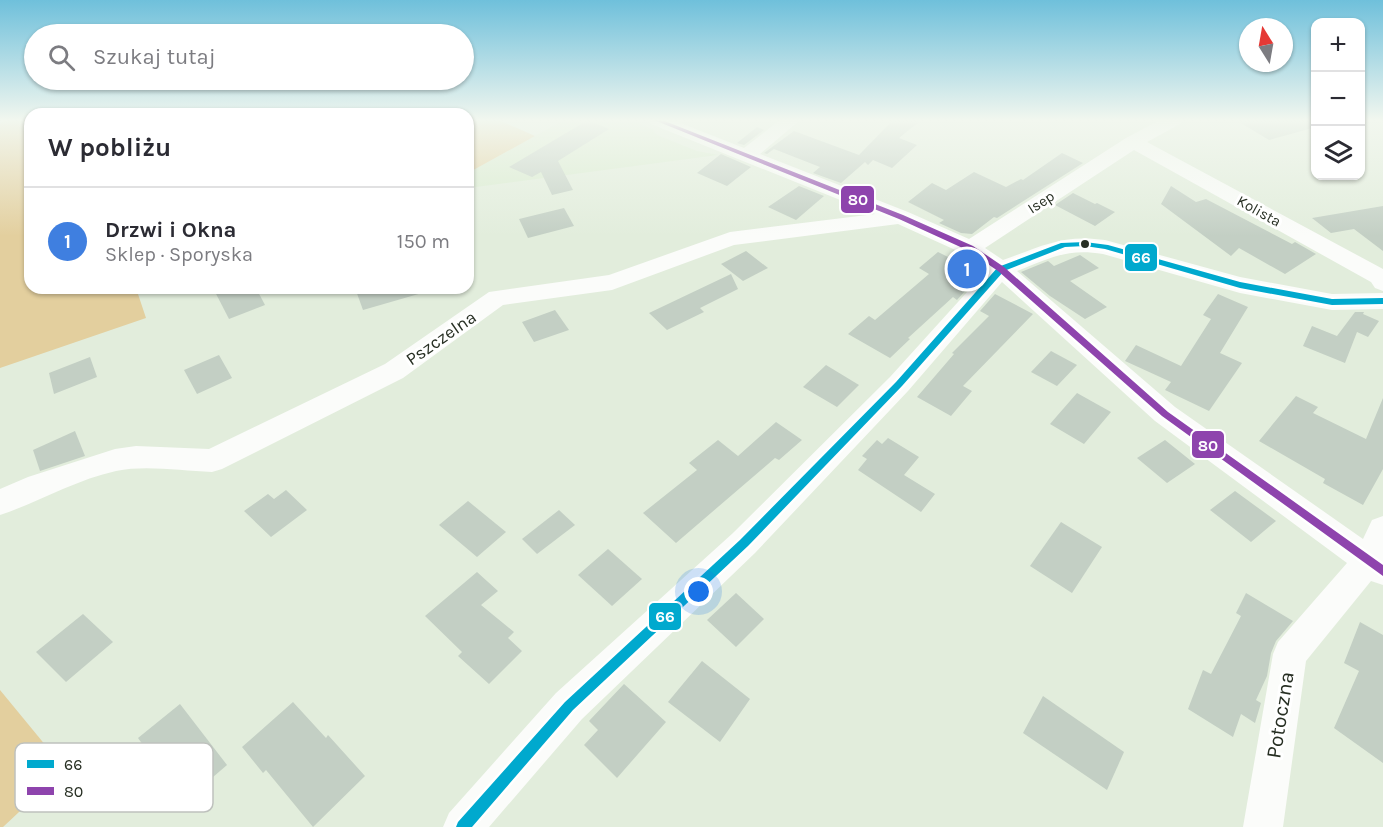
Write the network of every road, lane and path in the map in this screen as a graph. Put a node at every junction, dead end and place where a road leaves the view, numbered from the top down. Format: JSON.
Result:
{"nodes":[{"id":1,"x":753,"y":159,"type":"edge"},
{"id":2,"x":1107,"y":159,"type":"edge"},
{"id":3,"x":1162,"y":159,"type":"edge"},
{"id":4,"x":900,"y":217,"type":"junction"},
{"id":5,"x":970,"y":248,"type":"junction"},
{"id":6,"x":1000,"y":269,"type":"junction"},
{"id":7,"x":1383,"y":283,"type":"edge"},
{"id":8,"x":1383,"y":301,"type":"edge"},
{"id":9,"x":0,"y":503,"type":"edge"},
{"id":10,"x":1379,"y":553,"type":"edge"},
{"id":11,"x":463,"y":827,"type":"edge"},
{"id":12,"x":1263,"y":827,"type":"edge"}],
"edges":[{"from":1,"to":4,"type":"street"},
{"from":2,"to":5,"type":"street","name":"Isep"},
{"from":3,"to":7,"type":"street","name":"Kolista"},
{"from":4,"to":5,"type":"street"},
{"from":4,"to":9,"type":"street","name":"Pszczelna"},
{"from":5,"to":6,"type":"street"},
{"from":6,"to":8,"type":"street"},
{"from":6,"to":10,"type":"street"},
{"from":6,"to":11,"type":"street"},
{"from":10,"to":12,"type":"street","name":"Potoczna"}]}
